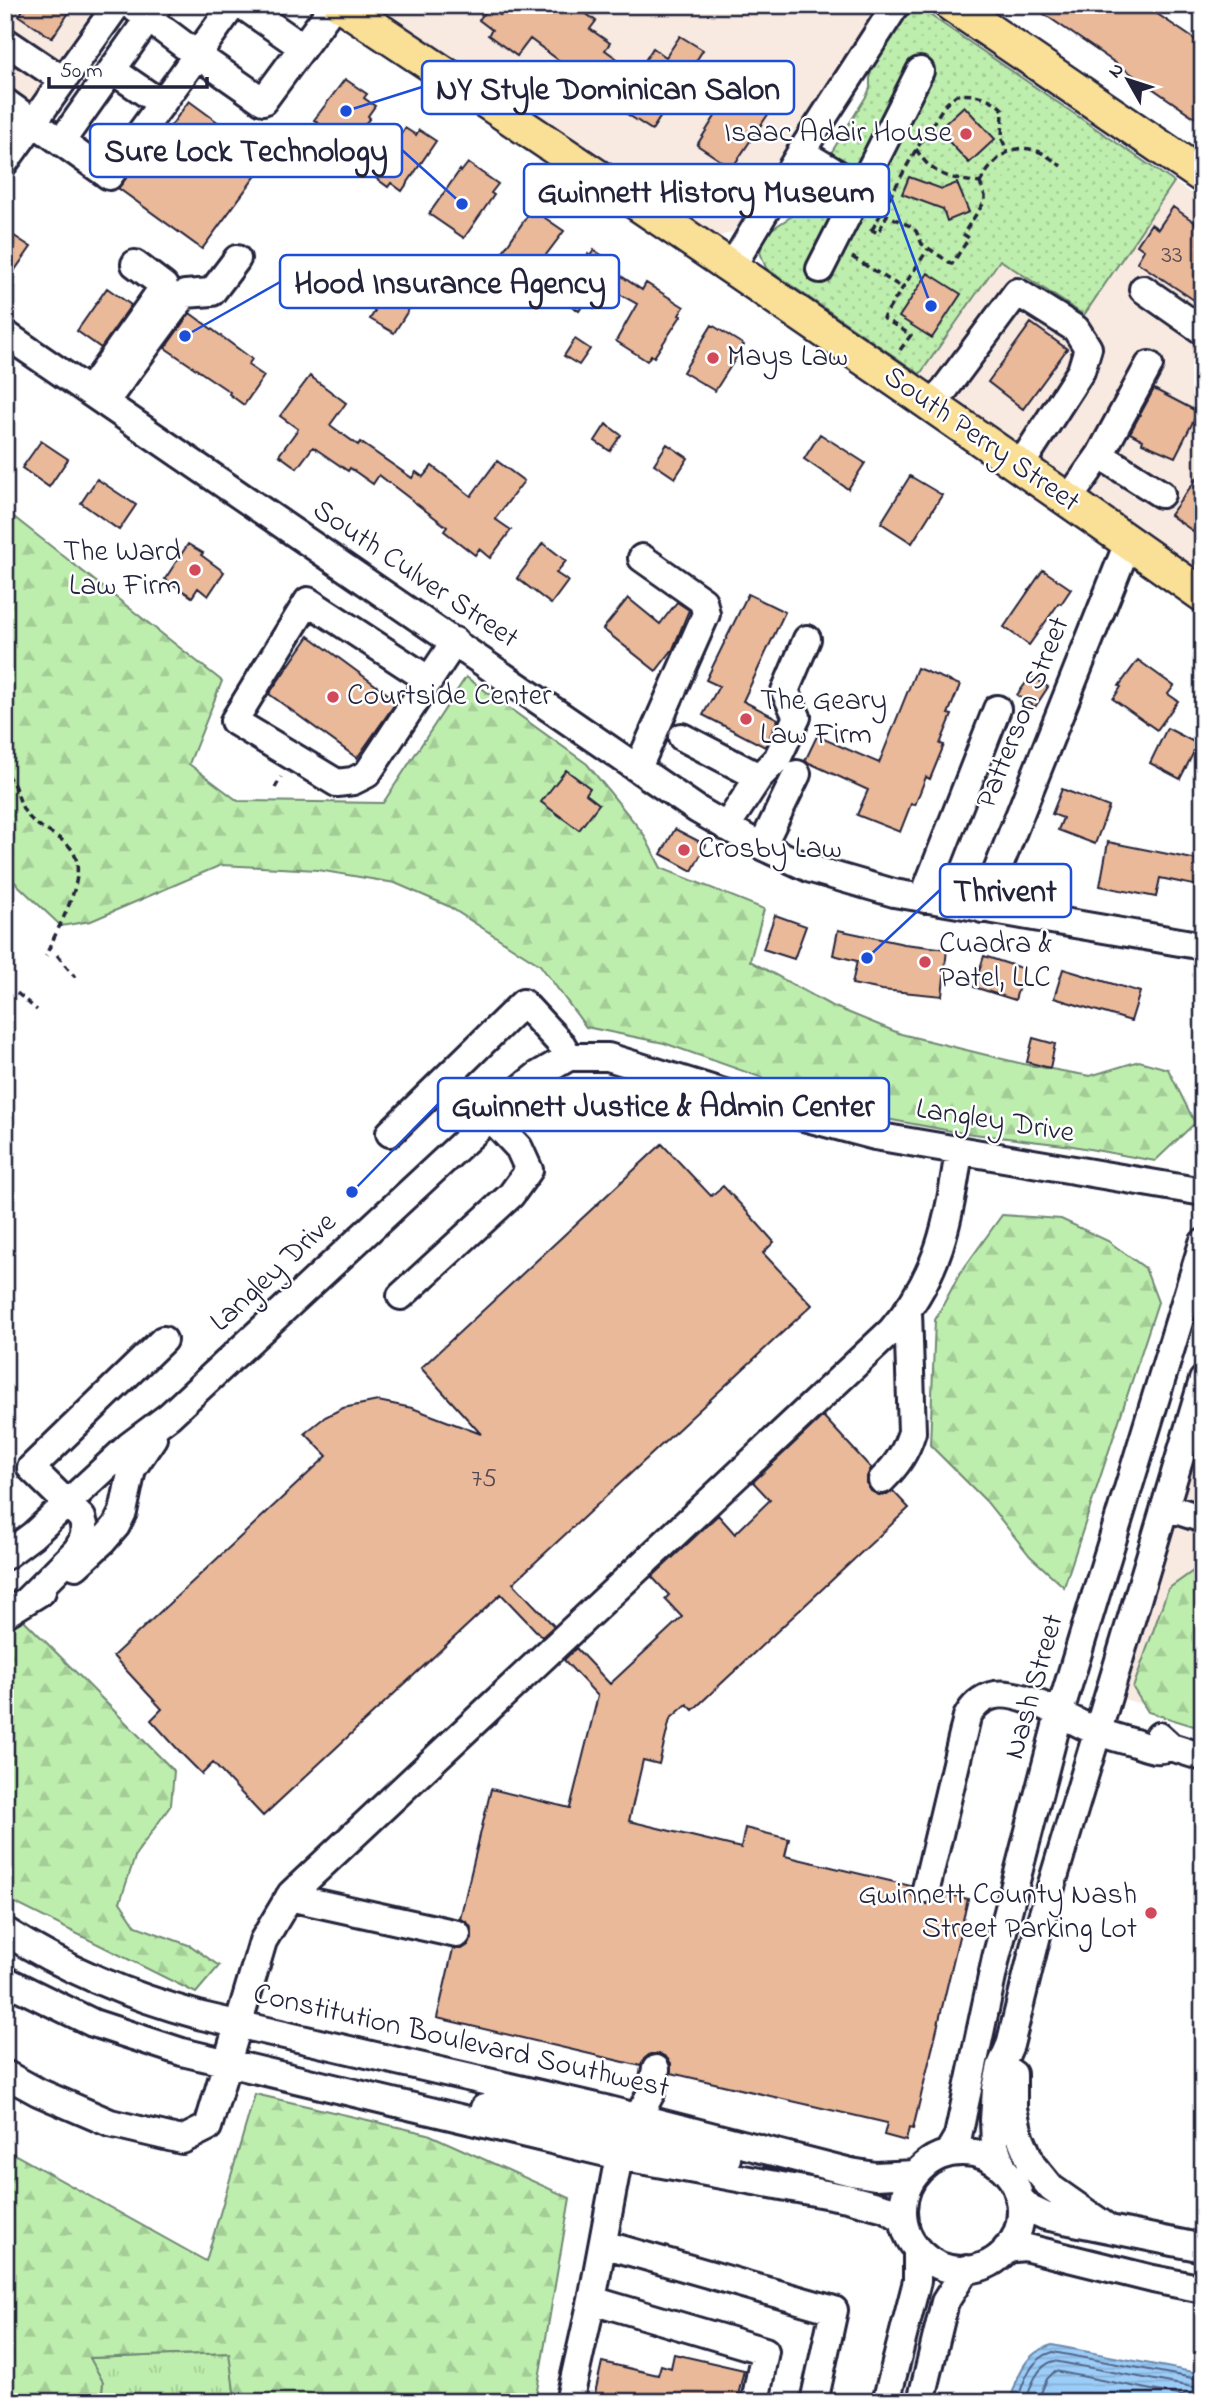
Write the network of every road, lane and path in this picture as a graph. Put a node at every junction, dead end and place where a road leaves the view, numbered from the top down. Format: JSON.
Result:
{"nodes":[{"id":1,"x":117,"y":5,"type":"edge"},
{"id":2,"x":233,"y":5,"type":"edge"},
{"id":3,"x":243,"y":5,"type":"edge"},
{"id":4,"x":334,"y":5,"type":"edge"},
{"id":5,"x":341,"y":5,"type":"edge"},
{"id":6,"x":896,"y":5,"type":"edge"},
{"id":7,"x":952,"y":5,"type":"edge"},
{"id":8,"x":146,"y":10,"type":"edge"},
{"id":9,"x":5,"y":41,"type":"edge"},
{"id":10,"x":302,"y":47,"type":"junction"},
{"id":11,"x":197,"y":55,"type":"junction"},
{"id":12,"x":112,"y":70,"type":"junction"},
{"id":13,"x":920,"y":71,"type":"dead end"},
{"id":14,"x":63,"y":80,"type":"junction"},
{"id":15,"x":5,"y":102,"type":"edge"},
{"id":16,"x":162,"y":104,"type":"junction"},
{"id":17,"x":33,"y":122,"type":"junction"},
{"id":18,"x":61,"y":142,"type":"junction"},
{"id":19,"x":913,"y":151,"type":"junction"},
{"id":20,"x":1007,"y":151,"type":"junction"},
{"id":21,"x":802,"y":152,"type":"junction"},
{"id":22,"x":5,"y":162,"type":"edge"},
{"id":23,"x":1061,"y":166,"type":"dead end"},
{"id":24,"x":1203,"y":176,"type":"edge"},
{"id":25,"x":980,"y":183,"type":"junction"},
{"id":26,"x":861,"y":188,"type":"junction"},
{"id":27,"x":928,"y":249,"type":"junction"},
{"id":28,"x":855,"y":258,"type":"dead end"},
{"id":29,"x":237,"y":259,"type":"dead end"},
{"id":30,"x":135,"y":264,"type":"dead end"},
{"id":31,"x":731,"y":268,"type":"junction"},
{"id":32,"x":820,"y":269,"type":"dead end"},
{"id":33,"x":901,"y":287,"type":"junction"},
{"id":34,"x":1143,"y":289,"type":"dead end"},
{"id":35,"x":1203,"y":331,"type":"edge"},
{"id":36,"x":5,"y":334,"type":"edge"},
{"id":37,"x":898,"y":352,"type":"dead end"},
{"id":38,"x":1149,"y":365,"type":"dead end"},
{"id":39,"x":97,"y":397,"type":"junction"},
{"id":40,"x":933,"y":405,"type":"junction"},
{"id":41,"x":1100,"y":455,"type":"junction"},
{"id":42,"x":1020,"y":466,"type":"junction"},
{"id":43,"x":1160,"y":494,"type":"dead end"},
{"id":44,"x":1068,"y":500,"type":"junction"},
{"id":45,"x":1128,"y":542,"type":"junction"},
{"id":46,"x":642,"y":558,"type":"dead end"},
{"id":47,"x":1203,"y":595,"type":"edge"},
{"id":48,"x":807,"y":639,"type":"dead end"},
{"id":49,"x":455,"y":641,"type":"junction"},
{"id":50,"x":429,"y":680,"type":"junction"},
{"id":51,"x":997,"y":709,"type":"dead end"},
{"id":52,"x":682,"y":737,"type":"dead end"},
{"id":53,"x":638,"y":768,"type":"junction"},
{"id":54,"x":797,"y":774,"type":"dead end"},
{"id":55,"x":5,"y":775,"type":"edge"},
{"id":56,"x":759,"y":777,"type":"junction"},
{"id":57,"x":280,"y":778,"type":"dead end"},
{"id":58,"x":275,"y":788,"type":"dead end"},
{"id":59,"x":726,"y":827,"type":"junction"},
{"id":60,"x":762,"y":846,"type":"junction"},
{"id":61,"x":925,"y":900,"type":"junction"},
{"id":62,"x":982,"y":909,"type":"junction"},
{"id":63,"x":1203,"y":946,"type":"edge"},
{"id":64,"x":57,"y":955,"type":"dead end"},
{"id":65,"x":46,"y":956,"type":"dead end"},
{"id":66,"x":75,"y":977,"type":"dead end"},
{"id":67,"x":17,"y":993,"type":"dead end"},
{"id":68,"x":37,"y":1010,"type":"dead end"},
{"id":69,"x":569,"y":1057,"type":"junction"},
{"id":70,"x":490,"y":1117,"type":"junction"},
{"id":71,"x":390,"y":1133,"type":"dead end"},
{"id":72,"x":959,"y":1151,"type":"junction"},
{"id":73,"x":1203,"y":1192,"type":"edge"},
{"id":74,"x":1203,"y":1243,"type":"edge"},
{"id":75,"x":401,"y":1297,"type":"dead end"},
{"id":76,"x":908,"y":1311,"type":"junction"},
{"id":77,"x":163,"y":1340,"type":"dead end"},
{"id":78,"x":1203,"y":1380,"type":"edge"},
{"id":79,"x":169,"y":1416,"type":"junction"},
{"id":80,"x":882,"y":1480,"type":"dead end"},
{"id":81,"x":67,"y":1504,"type":"junction"},
{"id":82,"x":1166,"y":1507,"type":"junction"},
{"id":83,"x":1203,"y":1519,"type":"edge"},
{"id":84,"x":5,"y":1556,"type":"edge"},
{"id":85,"x":16,"y":1607,"type":"edge"},
{"id":86,"x":1059,"y":1715,"type":"junction"},
{"id":87,"x":1099,"y":1724,"type":"junction"},
{"id":88,"x":1203,"y":1757,"type":"edge"},
{"id":89,"x":926,"y":1889,"type":"dead end"},
{"id":90,"x":289,"y":1897,"type":"junction"},
{"id":91,"x":5,"y":1931,"type":"edge"},
{"id":92,"x":457,"y":1934,"type":"dead end"},
{"id":93,"x":5,"y":1980,"type":"edge"},
{"id":94,"x":239,"y":2024,"type":"junction"},
{"id":95,"x":1010,"y":2045,"type":"junction"},
{"id":96,"x":226,"y":2063,"type":"junction"},
{"id":97,"x":5,"y":2074,"type":"edge"},
{"id":98,"x":649,"y":2076,"type":"junction"},
{"id":99,"x":604,"y":2109,"type":"junction"},
{"id":100,"x":451,"y":2116,"type":"junction"},
{"id":101,"x":638,"y":2117,"type":"junction"},
{"id":102,"x":676,"y":2127,"type":"junction"},
{"id":103,"x":770,"y":2151,"type":"junction"},
{"id":104,"x":948,"y":2153,"type":"junction"},
{"id":105,"x":1003,"y":2168,"type":"junction"},
{"id":106,"x":616,"y":2169,"type":"junction"},
{"id":107,"x":915,"y":2174,"type":"junction"},
{"id":108,"x":1019,"y":2198,"type":"junction"},
{"id":109,"x":903,"y":2219,"type":"junction"},
{"id":110,"x":1108,"y":2228,"type":"junction"},
{"id":111,"x":603,"y":2244,"type":"junction"},
{"id":112,"x":1203,"y":2248,"type":"edge"},
{"id":113,"x":917,"y":2249,"type":"junction"},
{"id":114,"x":1006,"y":2249,"type":"junction"},
{"id":115,"x":966,"y":2269,"type":"junction"},
{"id":116,"x":1203,"y":2289,"type":"edge"},
{"id":117,"x":592,"y":2300,"type":"junction"},
{"id":118,"x":569,"y":2402,"type":"edge"},
{"id":119,"x":755,"y":2402,"type":"edge"},
{"id":120,"x":814,"y":2402,"type":"edge"},
{"id":121,"x":886,"y":2402,"type":"edge"},
{"id":122,"x":921,"y":2402,"type":"edge"}],
"edges":[{"from":1,"to":14,"type":"street"},
{"from":2,"to":11,"type":"street"},
{"from":3,"to":10,"type":"street"},
{"from":4,"to":10,"type":"street"},
{"from":5,"to":31,"type":"main road","name":"South Perry Street"},
{"from":6,"to":21,"type":"street"},
{"from":7,"to":24,"type":"main road"},
{"from":8,"to":11,"type":"street"},
{"from":8,"to":12,"type":"street"},
{"from":9,"to":14,"type":"street"},
{"from":10,"to":11,"type":"street"},
{"from":11,"to":16,"type":"street"},
{"from":12,"to":16,"type":"street"},
{"from":12,"to":18,"type":"street"},
{"from":13,"to":26,"type":"street"},
{"from":14,"to":17,"type":"street"},
{"from":15,"to":17,"type":"street"},
{"from":16,"to":18,"type":"street"},
{"from":17,"to":18,"type":"street"},
{"from":17,"to":22,"type":"street"},
{"from":19,"to":20,"type":"path"},
{"from":19,"to":25,"type":"path"},
{"from":19,"to":27,"type":"path"},
{"from":20,"to":23,"type":"path"},
{"from":20,"to":25,"type":"path"},
{"from":21,"to":26,"type":"street"},
{"from":21,"to":31,"type":"street"},
{"from":25,"to":27,"type":"path"},
{"from":26,"to":32,"type":"street"},
{"from":27,"to":33,"type":"path"},
{"from":28,"to":33,"type":"path"},
{"from":29,"to":39,"type":"street"},
{"from":30,"to":39,"type":"street"},
{"from":31,"to":40,"type":"main road","name":"South Perry Street"},
{"from":33,"to":37,"type":"path"},
{"from":34,"to":35,"type":"street"},
{"from":36,"to":39,"type":"street","name":"South Culver Street"},
{"from":38,"to":41,"type":"street"},
{"from":39,"to":49,"type":"street","name":"South Culver Street"},
{"from":40,"to":42,"type":"main road","name":"South Perry Street"},
{"from":40,"to":42,"type":"street"},
{"from":41,"to":43,"type":"street"},
{"from":41,"to":44,"type":"street"},
{"from":42,"to":44,"type":"main road","name":"South Perry Street"},
{"from":44,"to":45,"type":"main road","name":"South Perry Street"},
{"from":45,"to":47,"type":"main road","name":"South Perry Street"},
{"from":45,"to":62,"type":"street","name":"Patterson Street"},
{"from":46,"to":53,"type":"street"},
{"from":48,"to":56,"type":"street"},
{"from":49,"to":50,"type":"street"},
{"from":49,"to":53,"type":"street","name":"South Culver Street"},
{"from":50,"to":50,"type":"street"},
{"from":51,"to":61,"type":"street"},
{"from":52,"to":56,"type":"street"},
{"from":53,"to":59,"type":"street","name":"South Culver Street"},
{"from":54,"to":60,"type":"street"},
{"from":55,"to":65,"type":"path"},
{"from":56,"to":59,"type":"street"},
{"from":57,"to":58,"type":"path"},
{"from":59,"to":60,"type":"street","name":"South Culver Street"},
{"from":60,"to":61,"type":"street","name":"South Culver Street"},
{"from":61,"to":62,"type":"street","name":"South Culver Street"},
{"from":62,"to":63,"type":"street","name":"South Culver Street"},
{"from":64,"to":66,"type":"path"},
{"from":67,"to":68,"type":"path"},
{"from":69,"to":70,"type":"street","name":"Langley Drive"},
{"from":69,"to":71,"type":"street"},
{"from":69,"to":72,"type":"street","name":"Langley Drive"},
{"from":70,"to":75,"type":"street"},
{"from":70,"to":79,"type":"street","name":"Langley Drive"},
{"from":72,"to":73,"type":"street","name":"Langley Drive"},
{"from":72,"to":76,"type":"street"},
{"from":74,"to":86,"type":"street","name":"Nash Street"},
{"from":76,"to":80,"type":"street"},
{"from":76,"to":90,"type":"street"},
{"from":77,"to":81,"type":"street"},
{"from":78,"to":82,"type":"street"},
{"from":79,"to":81,"type":"street","name":"Langley Drive"},
{"from":79,"to":85,"type":"street","name":"Langley Drive"},
{"from":81,"to":84,"type":"street","name":"Langley Drive"},
{"from":81,"to":85,"type":"street"},
{"from":82,"to":83,"type":"street"},
{"from":82,"to":87,"type":"street"},
{"from":86,"to":87,"type":"street"},
{"from":86,"to":89,"type":"street"},
{"from":86,"to":104,"type":"street","name":"Nash Street"},
{"from":87,"to":88,"type":"street"},
{"from":87,"to":95,"type":"street"},
{"from":90,"to":92,"type":"street"},
{"from":90,"to":94,"type":"street"},
{"from":91,"to":94,"type":"street","name":"Constitution Boulevard Southwest"},
{"from":93,"to":96,"type":"street"},
{"from":94,"to":96,"type":"street"},
{"from":94,"to":99,"type":"street","name":"Constitution Boulevard Southwest"},
{"from":95,"to":105,"type":"street"},
{"from":95,"to":110,"type":"street"},
{"from":96,"to":97,"type":"street"},
{"from":96,"to":100,"type":"street"},
{"from":98,"to":99,"type":"street"},
{"from":98,"to":101,"type":"street"},
{"from":98,"to":102,"type":"street"},
{"from":99,"to":101,"type":"street","name":"Constitution Boulevard Southwest"},
{"from":100,"to":101,"type":"street"},
{"from":100,"to":106,"type":"street"},
{"from":101,"to":102,"type":"street","name":"Constitution Boulevard Southwest"},
{"from":102,"to":103,"type":"street","name":"Constitution Boulevard Southwest"},
{"from":103,"to":106,"type":"street"},
{"from":103,"to":107,"type":"street","name":"Constitution Boulevard Southwest"},
{"from":104,"to":105,"type":"street"},
{"from":104,"to":107,"type":"street"},
{"from":105,"to":108,"type":"street"},
{"from":106,"to":109,"type":"street"},
{"from":106,"to":111,"type":"street"},
{"from":107,"to":109,"type":"street"},
{"from":108,"to":110,"type":"street"},
{"from":108,"to":114,"type":"street"},
{"from":109,"to":113,"type":"street"},
{"from":110,"to":112,"type":"street"},
{"from":111,"to":117,"type":"street"},
{"from":111,"to":120,"type":"street"},
{"from":113,"to":115,"type":"street"},
{"from":113,"to":121,"type":"street"},
{"from":114,"to":115,"type":"street"},
{"from":114,"to":116,"type":"street"},
{"from":115,"to":122,"type":"street"},
{"from":117,"to":118,"type":"street"},
{"from":117,"to":119,"type":"street"}]}
